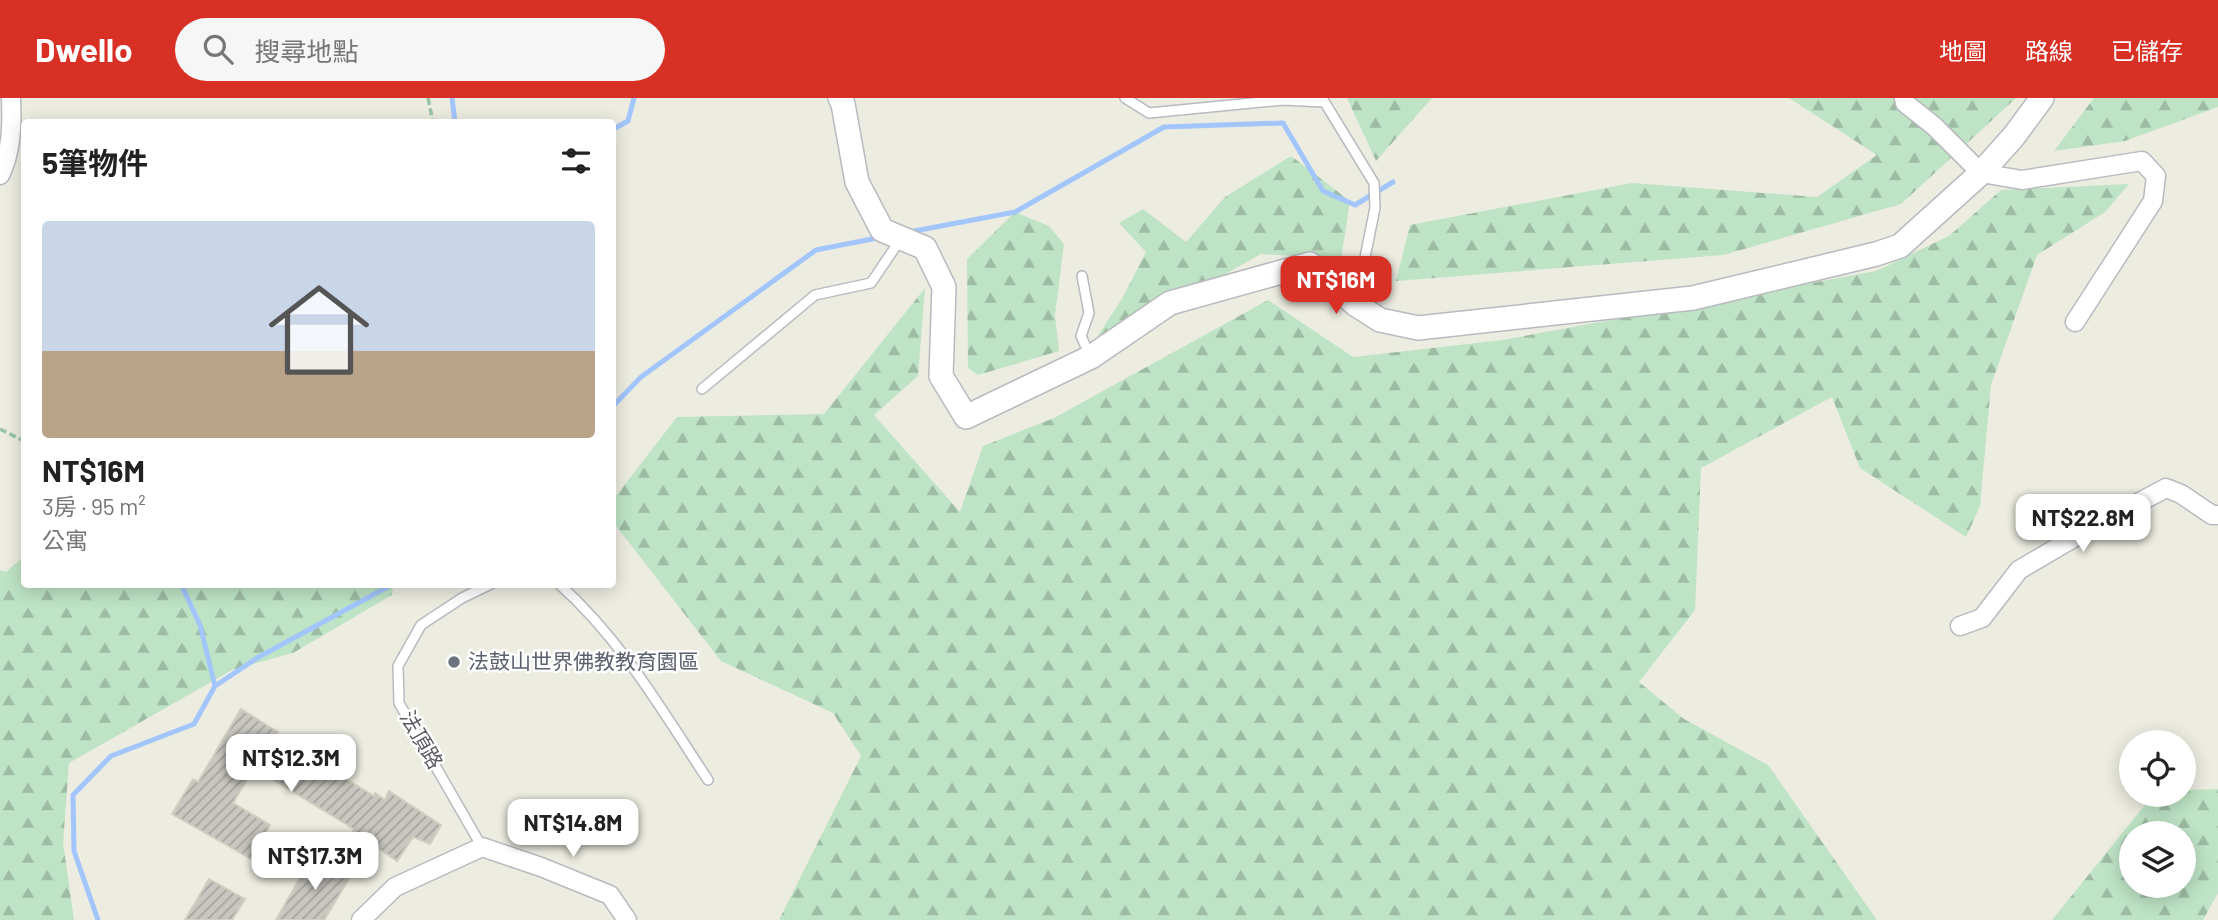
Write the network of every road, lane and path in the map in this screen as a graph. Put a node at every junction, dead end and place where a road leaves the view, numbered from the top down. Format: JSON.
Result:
{"nodes":[{"id":1,"x":11,"y":98,"type":"edge"},
{"id":2,"x":428,"y":98,"type":"edge"},
{"id":3,"x":840,"y":98,"type":"edge"},
{"id":4,"x":1125,"y":98,"type":"edge"},
{"id":5,"x":1904,"y":98,"type":"edge"},
{"id":6,"x":2042,"y":98,"type":"edge"},
{"id":7,"x":1323,"y":100,"type":"edge"},
{"id":8,"x":432,"y":119,"type":"edge"},
{"id":9,"x":1981,"y":173,"type":"junction"},
{"id":10,"x":0,"y":175,"type":"edge"},
{"id":11,"x":901,"y":238,"type":"junction"},
{"id":12,"x":1082,"y":276,"type":"dead end"},
{"id":13,"x":1355,"y":304,"type":"junction"},
{"id":14,"x":2075,"y":322,"type":"dead end"},
{"id":15,"x":1091,"y":357,"type":"junction"},
{"id":16,"x":702,"y":389,"type":"dead end"},
{"id":17,"x":0,"y":429,"type":"edge"},
{"id":18,"x":21,"y":440,"type":"edge"},
{"id":19,"x":2218,"y":515,"type":"edge"},
{"id":20,"x":483,"y":588,"type":"edge"},
{"id":21,"x":564,"y":588,"type":"edge"},
{"id":22,"x":1960,"y":626,"type":"dead end"},
{"id":23,"x":708,"y":780,"type":"dead end"},
{"id":24,"x":482,"y":848,"type":"junction"},
{"id":25,"x":361,"y":920,"type":"edge"},
{"id":26,"x":627,"y":920,"type":"edge"}],
"edges":[{"from":1,"to":10,"type":"street"},
{"from":2,"to":8,"type":"path"},
{"from":3,"to":11,"type":"street"},
{"from":4,"to":7,"type":"lane"},
{"from":5,"to":9,"type":"street"},
{"from":6,"to":9,"type":"street"},
{"from":7,"to":13,"type":"lane"},
{"from":9,"to":13,"type":"street"},
{"from":9,"to":14,"type":"street"},
{"from":11,"to":15,"type":"street"},
{"from":11,"to":16,"type":"lane"},
{"from":12,"to":15,"type":"lane"},
{"from":13,"to":15,"type":"street"},
{"from":17,"to":18,"type":"path"},
{"from":19,"to":22,"type":"street"},
{"from":20,"to":24,"type":"lane","name":"法頂路"},
{"from":21,"to":23,"type":"lane"},
{"from":24,"to":25,"type":"street"},
{"from":24,"to":26,"type":"street"}]}
